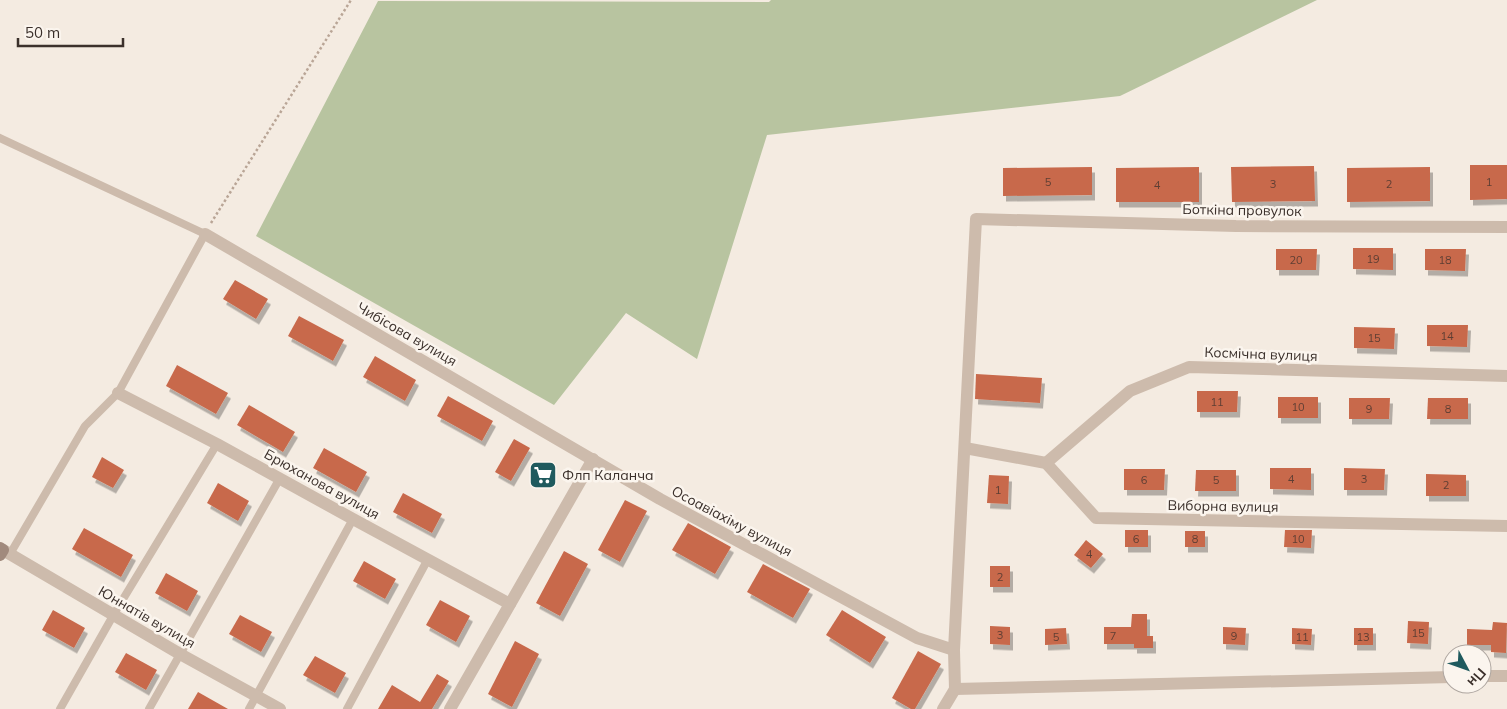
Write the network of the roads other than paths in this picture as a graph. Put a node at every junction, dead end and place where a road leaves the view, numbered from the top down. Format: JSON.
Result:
{"nodes":[{"id":1,"x":0,"y":138,"type":"edge"},
{"id":2,"x":1507,"y":227,"type":"edge"},
{"id":3,"x":205,"y":234,"type":"junction"},
{"id":4,"x":1507,"y":376,"type":"edge"},
{"id":5,"x":118,"y":394,"type":"junction"},
{"id":6,"x":217,"y":444,"type":"junction"},
{"id":7,"x":965,"y":448,"type":"junction"},
{"id":8,"x":593,"y":459,"type":"junction"},
{"id":9,"x":1046,"y":463,"type":"junction"},
{"id":10,"x":280,"y":478,"type":"junction"},
{"id":11,"x":353,"y":519,"type":"junction"},
{"id":12,"x":1507,"y":526,"type":"edge"},
{"id":13,"x":3,"y":552,"type":"edge"},
{"id":14,"x":428,"y":559,"type":"junction"},
{"id":15,"x":510,"y":604,"type":"junction"},
{"id":16,"x":114,"y":614,"type":"junction"},
{"id":17,"x":954,"y":650,"type":"junction"},
{"id":18,"x":180,"y":654,"type":"junction"},
{"id":19,"x":1492,"y":676,"type":"edge"},
{"id":20,"x":1507,"y":676,"type":"edge"},
{"id":21,"x":1442,"y":677,"type":"edge"},
{"id":22,"x":955,"y":689,"type":"junction"},
{"id":23,"x":256,"y":696,"type":"junction"},
{"id":24,"x":60,"y":709,"type":"edge"},
{"id":25,"x":149,"y":709,"type":"edge"},
{"id":26,"x":249,"y":709,"type":"edge"},
{"id":27,"x":280,"y":709,"type":"edge"},
{"id":28,"x":346,"y":709,"type":"edge"},
{"id":29,"x":450,"y":709,"type":"edge"},
{"id":30,"x":943,"y":709,"type":"edge"}],
"edges":[{"from":1,"to":3,"type":"lane"},
{"from":2,"to":7,"type":"street","name":"Боткіна провулок"},
{"from":3,"to":5,"type":"lane"},
{"from":3,"to":8,"type":"street","name":"Чибісова вулиця"},
{"from":4,"to":9,"type":"street","name":"Космічна вулиця"},
{"from":5,"to":6,"type":"street","name":"Брюханова вулиця"},
{"from":5,"to":13,"type":"lane"},
{"from":6,"to":10,"type":"street","name":"Брюханова вулиця"},
{"from":6,"to":16,"type":"lane"},
{"from":7,"to":9,"type":"street"},
{"from":7,"to":17,"type":"street"},
{"from":8,"to":15,"type":"street"},
{"from":8,"to":17,"type":"street","name":"Осоавіахіму вулиця"},
{"from":9,"to":12,"type":"street","name":"Виборна вулиця"},
{"from":10,"to":11,"type":"street","name":"Брюханова вулиця"},
{"from":10,"to":18,"type":"lane"},
{"from":11,"to":14,"type":"street","name":"Брюханова вулиця"},
{"from":11,"to":23,"type":"lane"},
{"from":13,"to":16,"type":"street","name":"Юннатів вулиця"},
{"from":14,"to":15,"type":"street","name":"Брюханова вулиця"},
{"from":14,"to":28,"type":"lane"},
{"from":15,"to":29,"type":"street"},
{"from":16,"to":18,"type":"street","name":"Юннатів вулиця"},
{"from":16,"to":24,"type":"lane"},
{"from":17,"to":22,"type":"street"},
{"from":18,"to":23,"type":"street","name":"Юннатів вулиця"},
{"from":18,"to":25,"type":"lane"},
{"from":19,"to":20,"type":"street"},
{"from":21,"to":22,"type":"street"},
{"from":22,"to":30,"type":"street"},
{"from":23,"to":26,"type":"lane"},
{"from":23,"to":27,"type":"street","name":"Юннатів вулиця"}]}
